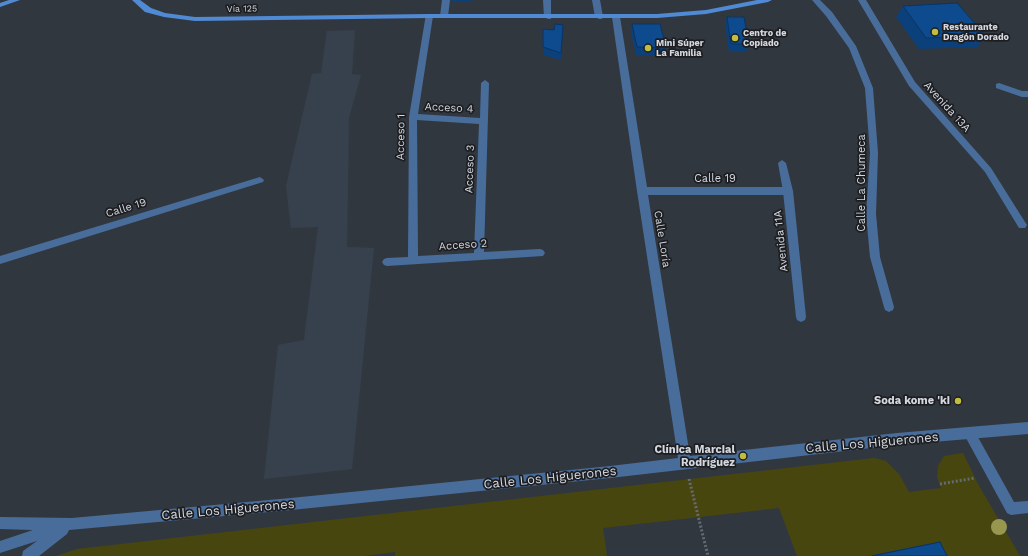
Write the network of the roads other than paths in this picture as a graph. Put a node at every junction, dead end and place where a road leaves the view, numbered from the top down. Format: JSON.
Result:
{"nodes":[{"id":1,"x":16,"y":0,"type":"edge"},
{"id":2,"x":136,"y":0,"type":"edge"},
{"id":3,"x":446,"y":0,"type":"edge"},
{"id":4,"x":547,"y":0,"type":"edge"},
{"id":5,"x":596,"y":0,"type":"edge"},
{"id":6,"x":768,"y":0,"type":"edge"},
{"id":7,"x":816,"y":0,"type":"edge"},
{"id":8,"x":862,"y":0,"type":"edge"},
{"id":9,"x":0,"y":5,"type":"edge"},
{"id":10,"x":429,"y":16,"type":"junction"},
{"id":11,"x":444,"y":16,"type":"junction"},
{"id":12,"x":548,"y":17,"type":"junction"},
{"id":13,"x":599,"y":17,"type":"junction"},
{"id":14,"x":616,"y":17,"type":"junction"},
{"id":15,"x":485,"y":83,"type":"dead end"},
{"id":16,"x":999,"y":86,"type":"dead end"},
{"id":17,"x":1028,"y":94,"type":"edge"},
{"id":18,"x":413,"y":117,"type":"junction"},
{"id":19,"x":484,"y":121,"type":"junction"},
{"id":20,"x":782,"y":163,"type":"dead end"},
{"id":21,"x":260,"y":180,"type":"dead end"},
{"id":22,"x":642,"y":191,"type":"junction"},
{"id":23,"x":788,"y":191,"type":"junction"},
{"id":24,"x":1022,"y":225,"type":"dead end"},
{"id":25,"x":540,"y":253,"type":"dead end"},
{"id":26,"x":479,"y":255,"type":"junction"},
{"id":27,"x":0,"y":260,"type":"edge"},
{"id":28,"x":412,"y":260,"type":"junction"},
{"id":29,"x":387,"y":262,"type":"dead end"},
{"id":30,"x":889,"y":307,"type":"dead end"},
{"id":31,"x":801,"y":317,"type":"dead end"},
{"id":32,"x":1028,"y":428,"type":"edge"},
{"id":33,"x":970,"y":434,"type":"junction"},
{"id":34,"x":685,"y":464,"type":"junction"},
{"id":35,"x":1028,"y":507,"type":"edge"},
{"id":36,"x":0,"y":522,"type":"edge"},
{"id":37,"x":72,"y":524,"type":"junction"},
{"id":38,"x":0,"y":547,"type":"edge"},
{"id":39,"x":28,"y":556,"type":"edge"}],
"edges":[{"from":1,"to":9,"type":"main road"},
{"from":2,"to":10,"type":"main road","name":"Vía 125"},
{"from":3,"to":11,"type":"street"},
{"from":4,"to":12,"type":"street"},
{"from":5,"to":13,"type":"street"},
{"from":6,"to":14,"type":"main road","name":"Vía 125"},
{"from":7,"to":30,"type":"street","name":"Calle La Chumeca"},
{"from":8,"to":24,"type":"street","name":"Avenida 13A"},
{"from":10,"to":11,"type":"main road","name":"Vía 125"},
{"from":10,"to":18,"type":"street","name":"Acceso 1"},
{"from":11,"to":12,"type":"main road","name":"Vía 125"},
{"from":12,"to":13,"type":"main road","name":"Vía 125"},
{"from":13,"to":14,"type":"main road","name":"Vía 125"},
{"from":14,"to":22,"type":"street","name":"Calle Loría"},
{"from":15,"to":19,"type":"street","name":"Acceso 3"},
{"from":16,"to":17,"type":"street"},
{"from":18,"to":19,"type":"street","name":"Acceso 4"},
{"from":18,"to":28,"type":"street","name":"Acceso 1"},
{"from":19,"to":26,"type":"street","name":"Acceso 3"},
{"from":20,"to":23,"type":"street","name":"Avenida 11A"},
{"from":21,"to":27,"type":"street","name":"Calle 19"},
{"from":22,"to":23,"type":"street","name":"Calle 19"},
{"from":22,"to":34,"type":"street","name":"Calle Loría"},
{"from":23,"to":31,"type":"street","name":"Avenida 11A"},
{"from":25,"to":26,"type":"street","name":"Acceso 2"},
{"from":26,"to":28,"type":"street","name":"Acceso 2"},
{"from":28,"to":29,"type":"street","name":"Acceso 2"},
{"from":32,"to":33,"type":"street","name":"Calle Los Higuerones"},
{"from":33,"to":34,"type":"street","name":"Calle Los Higuerones"},
{"from":33,"to":35,"type":"street"},
{"from":34,"to":37,"type":"street","name":"Calle Los Higuerones"},
{"from":36,"to":37,"type":"street","name":"Calle Los Higuerones"},
{"from":37,"to":38,"type":"street","name":"Calle Los Higuerones"},
{"from":37,"to":39,"type":"street"}]}
